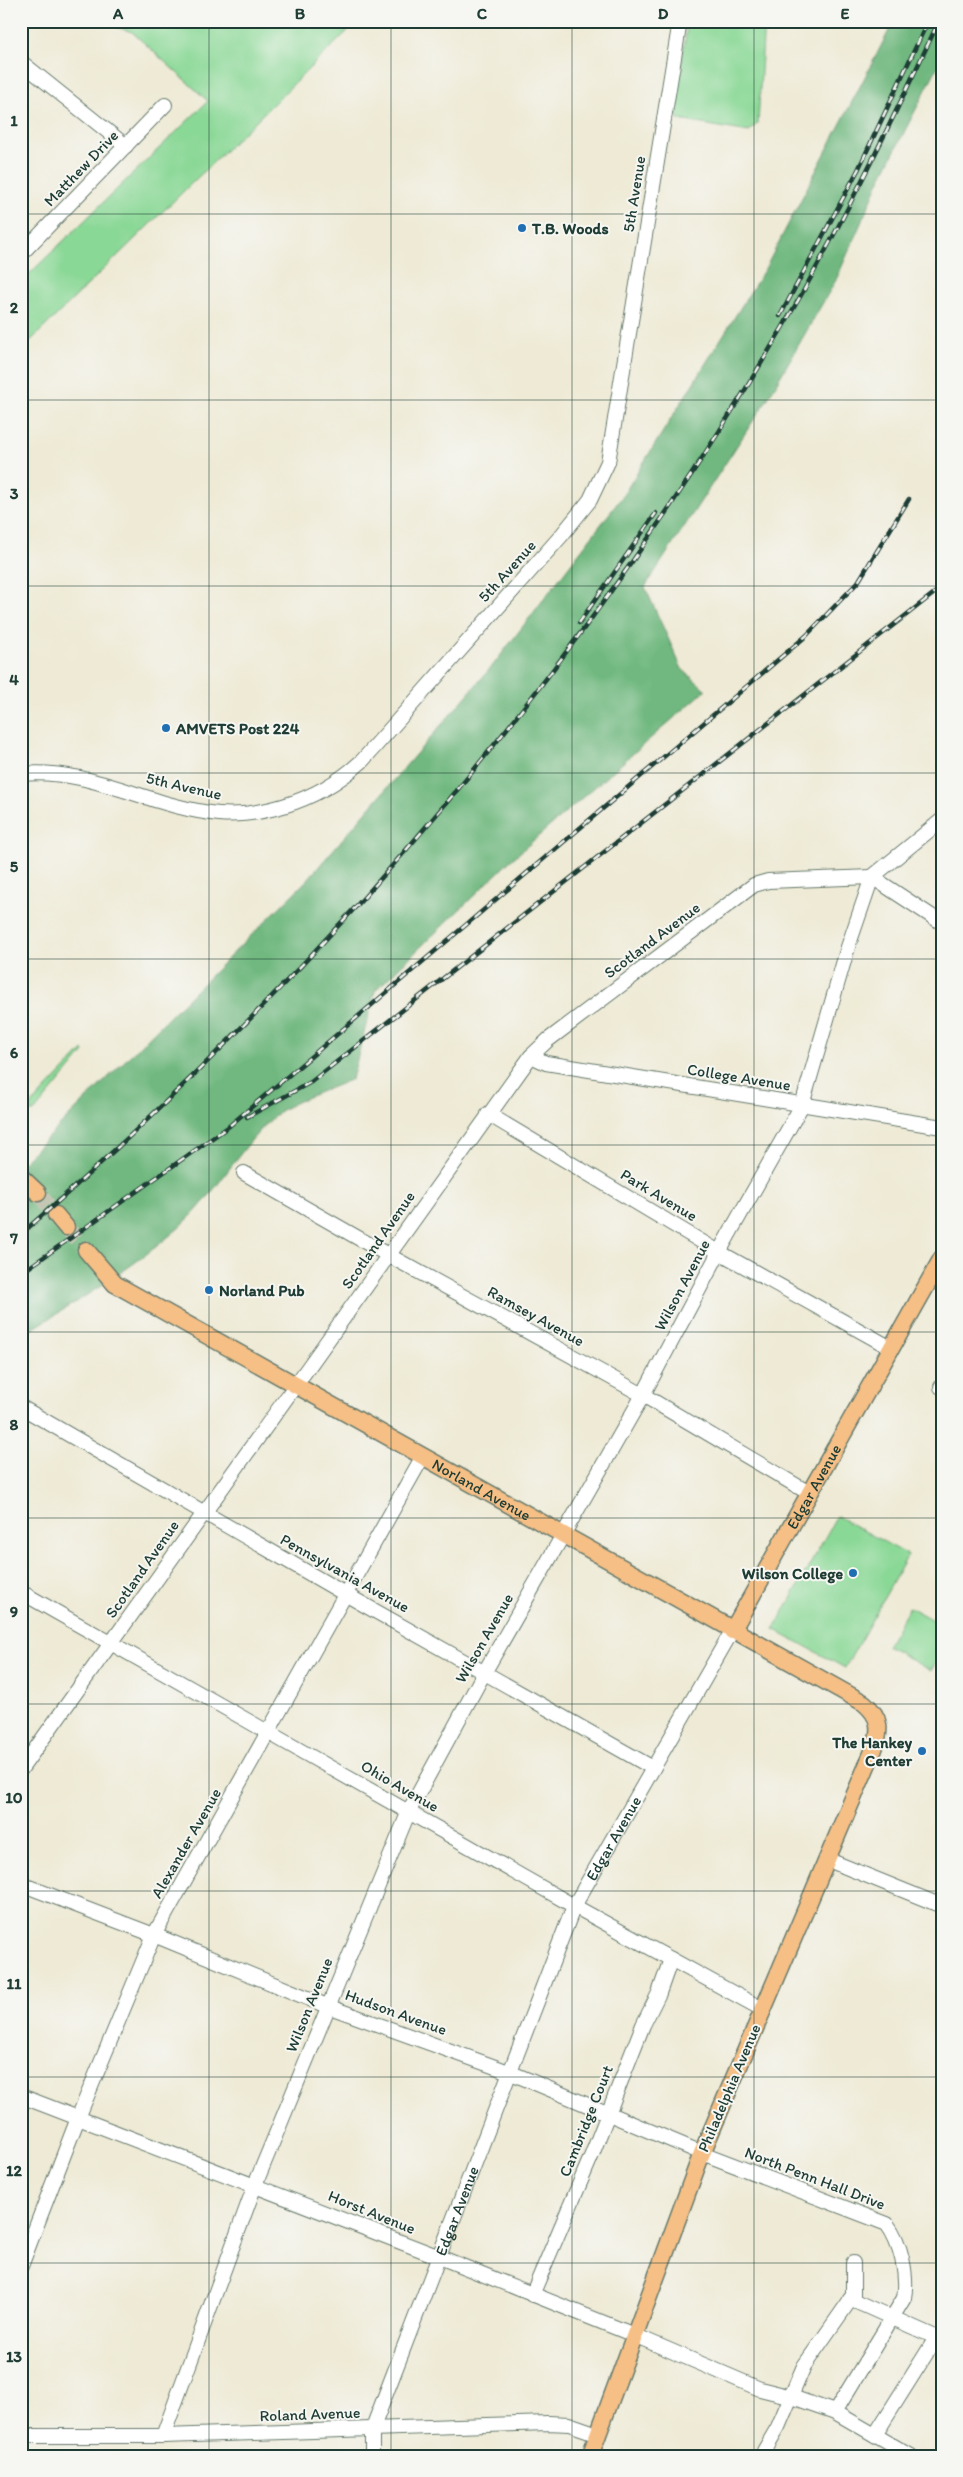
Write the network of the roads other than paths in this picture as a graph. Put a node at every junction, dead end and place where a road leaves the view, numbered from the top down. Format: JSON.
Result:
{"nodes":[{"id":1,"x":680,"y":21,"type":"edge"},
{"id":2,"x":21,"y":62,"type":"edge"},
{"id":3,"x":165,"y":105,"type":"dead end"},
{"id":4,"x":126,"y":146,"type":"junction"},
{"id":5,"x":21,"y":250,"type":"edge"},
{"id":6,"x":21,"y":774,"type":"edge"},
{"id":7,"x":942,"y":820,"type":"edge"},
{"id":8,"x":872,"y":877,"type":"junction"},
{"id":9,"x":942,"y":923,"type":"edge"},
{"id":10,"x":532,"y":1056,"type":"junction"},
{"id":11,"x":802,"y":1105,"type":"junction"},
{"id":12,"x":488,"y":1114,"type":"junction"},
{"id":13,"x":942,"y":1127,"type":"edge"},
{"id":14,"x":244,"y":1173,"type":"dead end"},
{"id":15,"x":21,"y":1177,"type":"edge"},
{"id":16,"x":38,"y":1193,"type":"tunnel mouth"},
{"id":17,"x":86,"y":1250,"type":"tunnel mouth"},
{"id":18,"x":719,"y":1252,"type":"junction"},
{"id":19,"x":388,"y":1255,"type":"junction"},
{"id":20,"x":942,"y":1258,"type":"edge"},
{"id":21,"x":891,"y":1348,"type":"junction"},
{"id":22,"x":296,"y":1386,"type":"junction"},
{"id":23,"x":643,"y":1395,"type":"junction"},
{"id":24,"x":21,"y":1407,"type":"edge"},
{"id":25,"x":423,"y":1456,"type":"junction"},
{"id":26,"x":810,"y":1493,"type":"junction"},
{"id":27,"x":203,"y":1513,"type":"junction"},
{"id":28,"x":564,"y":1535,"type":"junction"},
{"id":29,"x":21,"y":1592,"type":"edge"},
{"id":30,"x":345,"y":1594,"type":"junction"},
{"id":31,"x":732,"y":1631,"type":"junction"},
{"id":32,"x":112,"y":1642,"type":"junction"},
{"id":33,"x":484,"y":1673,"type":"junction"},
{"id":34,"x":879,"y":1725,"type":"joint"},
{"id":35,"x":269,"y":1732,"type":"junction"},
{"id":36,"x":654,"y":1768,"type":"junction"},
{"id":37,"x":21,"y":1769,"type":"edge"},
{"id":38,"x":409,"y":1811,"type":"junction"},
{"id":39,"x":826,"y":1859,"type":"junction"},
{"id":40,"x":21,"y":1884,"type":"edge"},
{"id":41,"x":574,"y":1906,"type":"junction"},
{"id":42,"x":942,"y":1906,"type":"edge"},
{"id":43,"x":154,"y":1934,"type":"junction"},
{"id":44,"x":671,"y":1959,"type":"junction"},
{"id":45,"x":327,"y":2006,"type":"junction"},
{"id":46,"x":762,"y":2009,"type":"junction"},
{"id":47,"x":509,"y":2072,"type":"junction"},
{"id":48,"x":21,"y":2096,"type":"edge"},
{"id":49,"x":607,"y":2113,"type":"junction"},
{"id":50,"x":78,"y":2118,"type":"junction"},
{"id":51,"x":702,"y":2153,"type":"junction"},
{"id":52,"x":255,"y":2185,"type":"junction"},
{"id":53,"x":437,"y":2256,"type":"junction"},
{"id":54,"x":23,"y":2258,"type":"edge"},
{"id":55,"x":853,"y":2264,"type":"dead end"},
{"id":56,"x":532,"y":2294,"type":"junction"},
{"id":57,"x":850,"y":2299,"type":"junction"},
{"id":58,"x":893,"y":2318,"type":"junction"},
{"id":59,"x":634,"y":2335,"type":"junction"},
{"id":60,"x":939,"y":2339,"type":"edge"},
{"id":61,"x":792,"y":2397,"type":"junction"},
{"id":62,"x":835,"y":2412,"type":"junction"},
{"id":63,"x":372,"y":2430,"type":"junction"},
{"id":64,"x":598,"y":2434,"type":"junction"},
{"id":65,"x":875,"y":2435,"type":"junction"},
{"id":66,"x":21,"y":2436,"type":"edge"},
{"id":67,"x":163,"y":2436,"type":"junction"},
{"id":68,"x":372,"y":2456,"type":"edge"},
{"id":69,"x":590,"y":2456,"type":"edge"},
{"id":70,"x":764,"y":2456,"type":"edge"},
{"id":71,"x":911,"y":2456,"type":"edge"}],
"edges":[{"from":1,"to":6,"type":"street","name":"5th Avenue"},
{"from":2,"to":4,"type":"street"},
{"from":3,"to":4,"type":"street","name":"Matthew Drive"},
{"from":4,"to":5,"type":"street","name":"Matthew Drive"},
{"from":7,"to":8,"type":"street"},
{"from":8,"to":9,"type":"street"},
{"from":8,"to":10,"type":"street","name":"Scotland Avenue"},
{"from":8,"to":11,"type":"street","name":"Wilson Avenue"},
{"from":10,"to":11,"type":"street","name":"College Avenue"},
{"from":10,"to":12,"type":"street","name":"Scotland Avenue"},
{"from":11,"to":13,"type":"street","name":"College Avenue"},
{"from":11,"to":18,"type":"street","name":"Wilson Avenue"},
{"from":12,"to":18,"type":"street","name":"Park Avenue"},
{"from":12,"to":19,"type":"street","name":"Scotland Avenue"},
{"from":14,"to":19,"type":"street","name":"Ramsey Avenue"},
{"from":15,"to":16,"type":"main road"},
{"from":17,"to":22,"type":"main road","name":"Norland Avenue"},
{"from":18,"to":21,"type":"street","name":"Park Avenue"},
{"from":18,"to":23,"type":"street","name":"Wilson Avenue"},
{"from":19,"to":22,"type":"street","name":"Scotland Avenue"},
{"from":19,"to":23,"type":"street","name":"Ramsey Avenue"},
{"from":20,"to":21,"type":"main road","name":"Edgar Avenue"},
{"from":21,"to":26,"type":"main road","name":"Edgar Avenue"},
{"from":22,"to":25,"type":"main road","name":"Norland Avenue"},
{"from":22,"to":27,"type":"street","name":"Scotland Avenue"},
{"from":23,"to":26,"type":"street","name":"Ramsey Avenue"},
{"from":23,"to":28,"type":"street","name":"Wilson Avenue"},
{"from":24,"to":27,"type":"street","name":"Pennsylvania Avenue"},
{"from":25,"to":28,"type":"main road","name":"Norland Avenue"},
{"from":25,"to":30,"type":"street","name":"Alexander Avenue"},
{"from":26,"to":31,"type":"main road","name":"Edgar Avenue"},
{"from":27,"to":30,"type":"street","name":"Pennsylvania Avenue"},
{"from":27,"to":32,"type":"street","name":"Scotland Avenue"},
{"from":28,"to":31,"type":"main road","name":"Norland Avenue"},
{"from":28,"to":33,"type":"street","name":"Wilson Avenue"},
{"from":29,"to":32,"type":"street","name":"Ohio Avenue"},
{"from":30,"to":33,"type":"street","name":"Pennsylvania Avenue"},
{"from":30,"to":35,"type":"street","name":"Alexander Avenue"},
{"from":31,"to":34,"type":"main road","name":"Norland Avenue"},
{"from":31,"to":36,"type":"street","name":"Edgar Avenue"},
{"from":32,"to":35,"type":"street","name":"Ohio Avenue"},
{"from":32,"to":37,"type":"street","name":"Scotland Avenue"},
{"from":33,"to":36,"type":"street","name":"Pennsylvania Avenue"},
{"from":33,"to":38,"type":"street","name":"Wilson Avenue"},
{"from":34,"to":39,"type":"main road","name":"Philadelphia Avenue"},
{"from":35,"to":38,"type":"street","name":"Ohio Avenue"},
{"from":35,"to":43,"type":"street","name":"Alexander Avenue"},
{"from":36,"to":41,"type":"street","name":"Edgar Avenue"},
{"from":38,"to":41,"type":"street","name":"Ohio Avenue"},
{"from":38,"to":45,"type":"street","name":"Wilson Avenue"},
{"from":39,"to":42,"type":"street"},
{"from":39,"to":46,"type":"main road","name":"Philadelphia Avenue"},
{"from":40,"to":43,"type":"street","name":"Hudson Avenue"},
{"from":41,"to":44,"type":"street","name":"Ohio Avenue"},
{"from":41,"to":47,"type":"street","name":"Edgar Avenue"},
{"from":43,"to":45,"type":"street","name":"Hudson Avenue"},
{"from":43,"to":50,"type":"street","name":"Alexander Avenue"},
{"from":44,"to":46,"type":"street","name":"Ohio Avenue"},
{"from":44,"to":49,"type":"street","name":"Cambridge Court"},
{"from":45,"to":47,"type":"street","name":"Hudson Avenue"},
{"from":45,"to":52,"type":"street","name":"Wilson Avenue"},
{"from":46,"to":51,"type":"main road","name":"Philadelphia Avenue"},
{"from":47,"to":49,"type":"street","name":"Hudson Avenue"},
{"from":47,"to":53,"type":"street","name":"Edgar Avenue"},
{"from":48,"to":50,"type":"street","name":"Horst Avenue"},
{"from":49,"to":51,"type":"street","name":"Hudson Avenue"},
{"from":49,"to":56,"type":"street","name":"Cambridge Court"},
{"from":50,"to":52,"type":"street","name":"Horst Avenue"},
{"from":50,"to":54,"type":"street","name":"Alexander Avenue"},
{"from":51,"to":58,"type":"street","name":"North Penn Hall Drive"},
{"from":51,"to":59,"type":"main road","name":"Philadelphia Avenue"},
{"from":52,"to":53,"type":"street","name":"Horst Avenue"},
{"from":52,"to":67,"type":"street","name":"Wilson Avenue"},
{"from":53,"to":56,"type":"street","name":"Horst Avenue"},
{"from":53,"to":63,"type":"street","name":"Edgar Avenue"},
{"from":55,"to":57,"type":"street"},
{"from":56,"to":59,"type":"street","name":"Horst Avenue"},
{"from":57,"to":58,"type":"street"},
{"from":57,"to":61,"type":"street"},
{"from":58,"to":60,"type":"street"},
{"from":58,"to":62,"type":"street","name":"North Penn Hall Drive"},
{"from":59,"to":61,"type":"street","name":"Horst Avenue"},
{"from":59,"to":64,"type":"main road","name":"Philadelphia Avenue"},
{"from":60,"to":65,"type":"street"},
{"from":61,"to":62,"type":"street","name":"Horst Avenue"},
{"from":61,"to":70,"type":"street"},
{"from":62,"to":65,"type":"street","name":"Horst Avenue"},
{"from":63,"to":64,"type":"street","name":"Roland Avenue"},
{"from":63,"to":67,"type":"street","name":"Roland Avenue"},
{"from":63,"to":68,"type":"street","name":"Edgar Avenue"},
{"from":64,"to":69,"type":"main road","name":"Philadelphia Avenue"},
{"from":65,"to":71,"type":"street","name":"Horst Avenue"},
{"from":66,"to":67,"type":"street","name":"Roland Avenue"}]}
